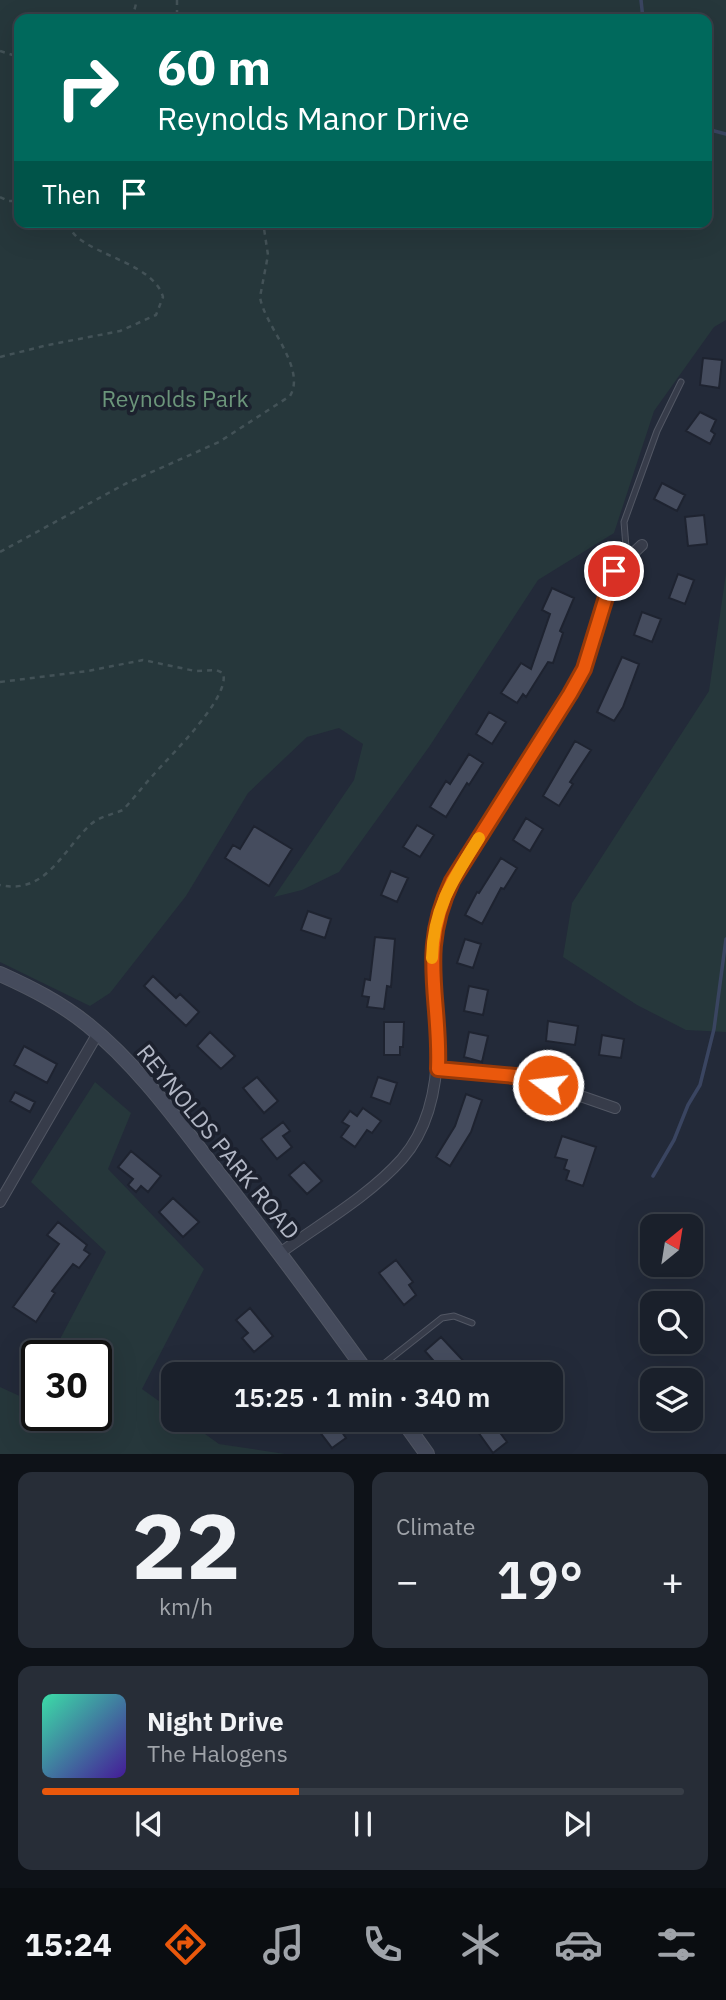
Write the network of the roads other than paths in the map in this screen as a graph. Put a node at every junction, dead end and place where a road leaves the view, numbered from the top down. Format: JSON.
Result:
{"nodes":[{"id":1,"x":681,"y":382,"type":"dead end"},
{"id":2,"x":642,"y":545,"type":"dead end"},
{"id":3,"x":627,"y":559,"type":"junction"},
{"id":4,"x":0,"y":974,"type":"edge"},
{"id":5,"x":97,"y":1033,"type":"junction"},
{"id":6,"x":438,"y":1069,"type":"junction"},
{"id":7,"x":615,"y":1108,"type":"dead end"},
{"id":8,"x":0,"y":1202,"type":"edge"},
{"id":9,"x":280,"y":1253,"type":"junction"},
{"id":10,"x":472,"y":1323,"type":"dead end"},
{"id":11,"x":360,"y":1362,"type":"edge"},
{"id":12,"x":385,"y":1362,"type":"edge"},
{"id":13,"x":411,"y":1432,"type":"edge"},
{"id":14,"x":427,"y":1454,"type":"edge"}],
"edges":[{"from":1,"to":3,"type":"lane"},
{"from":2,"to":3,"type":"street"},
{"from":3,"to":6,"type":"street"},
{"from":4,"to":5,"type":"main road","name":"REYNOLDS PARK ROAD"},
{"from":5,"to":8,"type":"street"},
{"from":5,"to":9,"type":"main road","name":"REYNOLDS PARK ROAD"},
{"from":6,"to":7,"type":"street"},
{"from":6,"to":9,"type":"street"},
{"from":9,"to":11,"type":"main road","name":"REYNOLDS PARK ROAD"},
{"from":10,"to":12,"type":"lane"},
{"from":13,"to":14,"type":"main road"}]}
